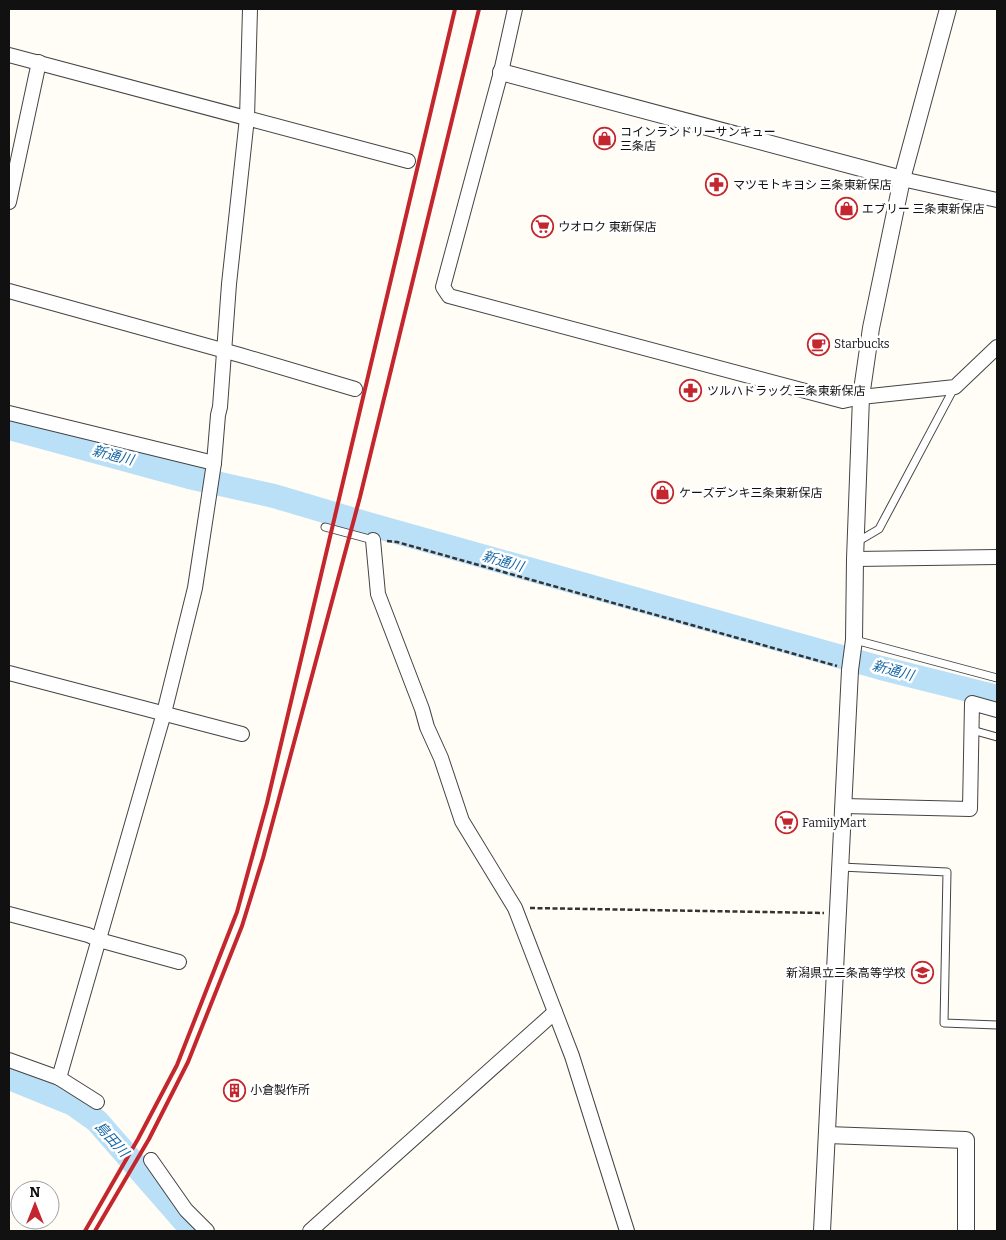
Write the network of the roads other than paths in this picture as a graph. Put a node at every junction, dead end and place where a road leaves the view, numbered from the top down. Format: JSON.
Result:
{"nodes":[{"id":1,"x":250,"y":9,"type":"edge"},
{"id":2,"x":515,"y":9,"type":"edge"},
{"id":3,"x":948,"y":9,"type":"edge"},
{"id":4,"x":9,"y":55,"type":"edge"},
{"id":5,"x":40,"y":62,"type":"junction"},
{"id":6,"x":501,"y":72,"type":"junction"},
{"id":7,"x":247,"y":118,"type":"junction"},
{"id":8,"x":408,"y":161,"type":"dead end"},
{"id":9,"x":902,"y":179,"type":"junction"},
{"id":10,"x":997,"y":200,"type":"edge"},
{"id":11,"x":9,"y":202,"type":"edge"},
{"id":12,"x":9,"y":291,"type":"edge"},
{"id":13,"x":997,"y":347,"type":"edge"},
{"id":14,"x":226,"y":351,"type":"junction"},
{"id":15,"x":955,"y":387,"type":"junction"},
{"id":16,"x":355,"y":388,"type":"dead end"},
{"id":17,"x":861,"y":396,"type":"junction"},
{"id":18,"x":9,"y":413,"type":"edge"},
{"id":19,"x":214,"y":464,"type":"junction"},
{"id":20,"x":325,"y":527,"type":"dead end"},
{"id":21,"x":373,"y":540,"type":"joint"},
{"id":22,"x":857,"y":542,"type":"junction"},
{"id":23,"x":997,"y":557,"type":"edge"},
{"id":24,"x":855,"y":559,"type":"junction"},
{"id":25,"x":854,"y":645,"type":"junction"},
{"id":26,"x":9,"y":673,"type":"edge"},
{"id":27,"x":997,"y":678,"type":"edge"},
{"id":28,"x":997,"y":710,"type":"edge"},
{"id":29,"x":164,"y":713,"type":"junction"},
{"id":30,"x":972,"y":730,"type":"junction"},
{"id":31,"x":242,"y":734,"type":"dead end"},
{"id":32,"x":997,"y":737,"type":"edge"},
{"id":33,"x":844,"y":806,"type":"junction"},
{"id":34,"x":841,"y":867,"type":"junction"},
{"id":35,"x":9,"y":914,"type":"edge"},
{"id":36,"x":99,"y":940,"type":"junction"},
{"id":37,"x":179,"y":962,"type":"dead end"},
{"id":38,"x":554,"y":1012,"type":"junction"},
{"id":39,"x":997,"y":1025,"type":"edge"},
{"id":40,"x":9,"y":1060,"type":"edge"},
{"id":41,"x":59,"y":1078,"type":"junction"},
{"id":42,"x":98,"y":1102,"type":"dead end"},
{"id":43,"x":827,"y":1135,"type":"junction"},
{"id":44,"x":151,"y":1160,"type":"dead end"},
{"id":45,"x":207,"y":1231,"type":"edge"},
{"id":46,"x":310,"y":1231,"type":"edge"},
{"id":47,"x":627,"y":1231,"type":"edge"},
{"id":48,"x":822,"y":1231,"type":"edge"},
{"id":49,"x":966,"y":1231,"type":"edge"}],
"edges":[{"from":1,"to":7,"type":"street"},
{"from":2,"to":6,"type":"street"},
{"from":3,"to":9,"type":"street"},
{"from":4,"to":5,"type":"street"},
{"from":5,"to":7,"type":"street"},
{"from":5,"to":11,"type":"street"},
{"from":6,"to":9,"type":"street"},
{"from":6,"to":17,"type":"street"},
{"from":7,"to":8,"type":"street"},
{"from":7,"to":14,"type":"street"},
{"from":9,"to":10,"type":"street"},
{"from":9,"to":17,"type":"street"},
{"from":12,"to":14,"type":"street"},
{"from":13,"to":15,"type":"street"},
{"from":14,"to":16,"type":"street"},
{"from":14,"to":19,"type":"street"},
{"from":15,"to":17,"type":"street"},
{"from":15,"to":22,"type":"lane"},
{"from":17,"to":22,"type":"street"},
{"from":18,"to":19,"type":"street"},
{"from":19,"to":29,"type":"street"},
{"from":20,"to":21,"type":"lane"},
{"from":21,"to":38,"type":"street"},
{"from":22,"to":24,"type":"street"},
{"from":23,"to":24,"type":"street"},
{"from":24,"to":25,"type":"street"},
{"from":25,"to":27,"type":"lane"},
{"from":25,"to":33,"type":"street"},
{"from":26,"to":29,"type":"street"},
{"from":28,"to":30,"type":"street"},
{"from":29,"to":31,"type":"street"},
{"from":29,"to":36,"type":"street"},
{"from":30,"to":32,"type":"lane"},
{"from":30,"to":33,"type":"street"},
{"from":33,"to":34,"type":"street"},
{"from":34,"to":39,"type":"lane"},
{"from":34,"to":43,"type":"street"},
{"from":35,"to":36,"type":"street"},
{"from":36,"to":37,"type":"street"},
{"from":36,"to":41,"type":"street"},
{"from":38,"to":46,"type":"street"},
{"from":38,"to":47,"type":"street"},
{"from":40,"to":41,"type":"street"},
{"from":41,"to":42,"type":"street"},
{"from":43,"to":48,"type":"street"},
{"from":43,"to":49,"type":"street"},
{"from":44,"to":45,"type":"street"}]}
